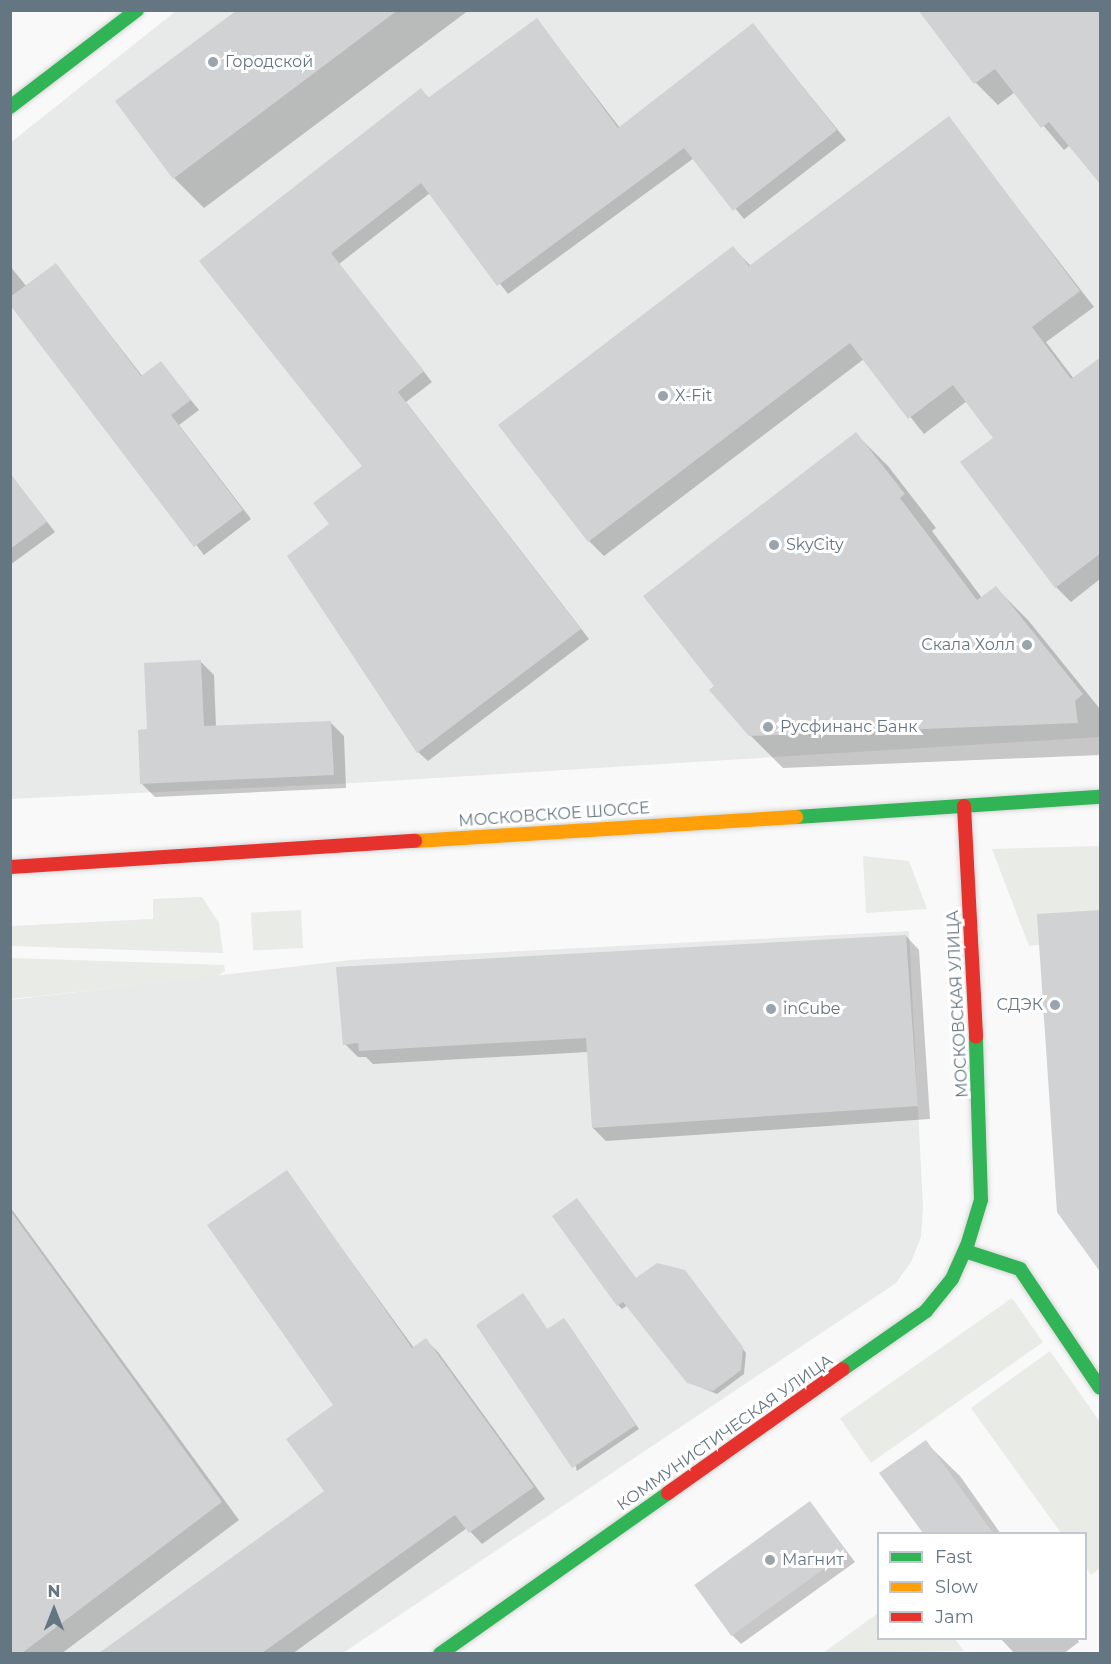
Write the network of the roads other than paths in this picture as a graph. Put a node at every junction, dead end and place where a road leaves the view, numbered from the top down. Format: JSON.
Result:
{"nodes":[{"id":1,"x":137,"y":10,"type":"edge"},
{"id":2,"x":10,"y":107,"type":"edge"},
{"id":3,"x":1101,"y":797,"type":"edge"},
{"id":4,"x":964,"y":806,"type":"junction"},
{"id":5,"x":10,"y":867,"type":"edge"},
{"id":6,"x":981,"y":1200,"type":"joint"},
{"id":7,"x":965,"y":1251,"type":"junction"},
{"id":8,"x":1101,"y":1388,"type":"edge"},
{"id":9,"x":440,"y":1653,"type":"edge"}],
"edges":[{"from":1,"to":2,"type":"main road"},
{"from":3,"to":4,"type":"main road","name":"МОСКОВСКОЕ ШОССЕ"},
{"from":4,"to":5,"type":"main road","name":"МОСКОВСКОЕ ШОССЕ"},
{"from":4,"to":6,"type":"main road","name":"МОСКОВСКАЯ УЛИЦА"},
{"from":6,"to":7,"type":"main road","name":"КОММУНИСТИЧЕСКАЯ УЛИЦА"},
{"from":7,"to":8,"type":"main road"},
{"from":7,"to":9,"type":"main road","name":"КОММУНИСТИЧЕСКАЯ УЛИЦА"}]}
